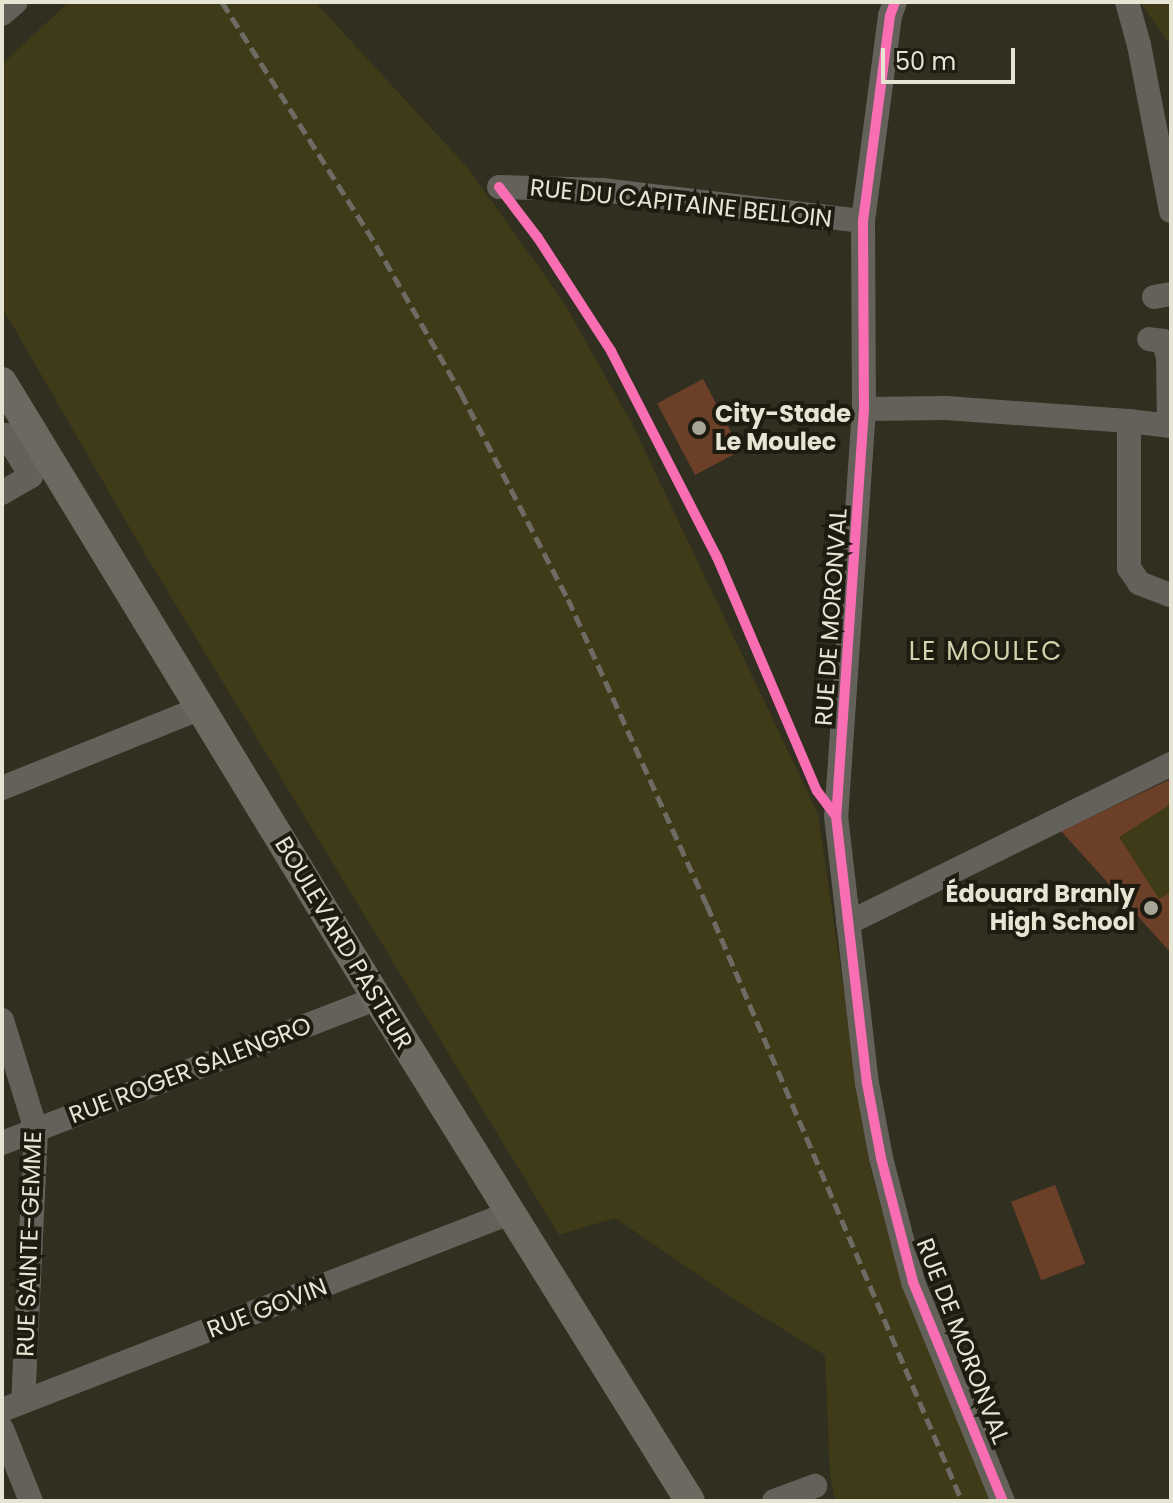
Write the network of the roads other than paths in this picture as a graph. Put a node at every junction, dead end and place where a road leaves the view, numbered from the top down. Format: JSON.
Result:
{"nodes":[{"id":1,"x":16,"y":2,"type":"edge"},
{"id":2,"x":895,"y":2,"type":"edge"},
{"id":3,"x":1127,"y":2,"type":"edge"},
{"id":4,"x":2,"y":14,"type":"edge"},
{"id":5,"x":499,"y":187,"type":"dead end"},
{"id":6,"x":1171,"y":211,"type":"edge"},
{"id":7,"x":863,"y":221,"type":"junction"},
{"id":8,"x":1149,"y":339,"type":"dead end"},
{"id":9,"x":2,"y":382,"type":"edge"},
{"id":10,"x":864,"y":409,"type":"junction"},
{"id":11,"x":1129,"y":421,"type":"junction"},
{"id":12,"x":1170,"y":426,"type":"edge"},
{"id":13,"x":2,"y":438,"type":"edge"},
{"id":14,"x":2,"y":493,"type":"edge"},
{"id":15,"x":1171,"y":595,"type":"edge"},
{"id":16,"x":201,"y":708,"type":"junction"},
{"id":17,"x":1171,"y":764,"type":"edge"},
{"id":18,"x":2,"y":788,"type":"edge"},
{"id":19,"x":848,"y":923,"type":"junction"},
{"id":20,"x":377,"y":998,"type":"junction"},
{"id":21,"x":2,"y":1020,"type":"edge"},
{"id":22,"x":36,"y":1130,"type":"junction"},
{"id":23,"x":2,"y":1143,"type":"edge"},
{"id":24,"x":510,"y":1213,"type":"junction"},
{"id":25,"x":13,"y":1406,"type":"edge"},
{"id":26,"x":2,"y":1429,"type":"edge"},
{"id":27,"x":815,"y":1486,"type":"dead end"},
{"id":28,"x":31,"y":1501,"type":"edge"},
{"id":29,"x":690,"y":1501,"type":"edge"},
{"id":30,"x":774,"y":1501,"type":"edge"},
{"id":31,"x":1003,"y":1501,"type":"edge"}],
"edges":[{"from":1,"to":4,"type":"street"},
{"from":2,"to":7,"type":"street","name":"RUE DE MORONVAL"},
{"from":3,"to":6,"type":"street"},
{"from":5,"to":7,"type":"street","name":"RUE DU CAPITAINE BELLOIN"},
{"from":7,"to":10,"type":"street","name":"RUE DE MORONVAL"},
{"from":8,"to":12,"type":"street"},
{"from":9,"to":16,"type":"main road","name":"BOULEVARD PASTEUR"},
{"from":10,"to":11,"type":"street"},
{"from":10,"to":19,"type":"street","name":"RUE DE MORONVAL"},
{"from":11,"to":12,"type":"street"},
{"from":11,"to":15,"type":"street"},
{"from":13,"to":14,"type":"street"},
{"from":16,"to":18,"type":"street"},
{"from":16,"to":20,"type":"main road","name":"BOULEVARD PASTEUR"},
{"from":17,"to":19,"type":"street"},
{"from":19,"to":31,"type":"street","name":"RUE DE MORONVAL"},
{"from":20,"to":22,"type":"street","name":"RUE ROGER SALENGRO"},
{"from":20,"to":24,"type":"main road","name":"BOULEVARD PASTEUR"},
{"from":21,"to":22,"type":"street","name":"RUE SAINTE-GEMME"},
{"from":22,"to":23,"type":"street","name":"RUE ROGER SALENGRO"},
{"from":22,"to":25,"type":"street","name":"RUE SAINTE-GEMME"},
{"from":24,"to":25,"type":"street","name":"RUE GOVIN"},
{"from":24,"to":29,"type":"main road","name":"BOULEVARD PASTEUR"},
{"from":26,"to":28,"type":"street"},
{"from":27,"to":30,"type":"street"}]}
